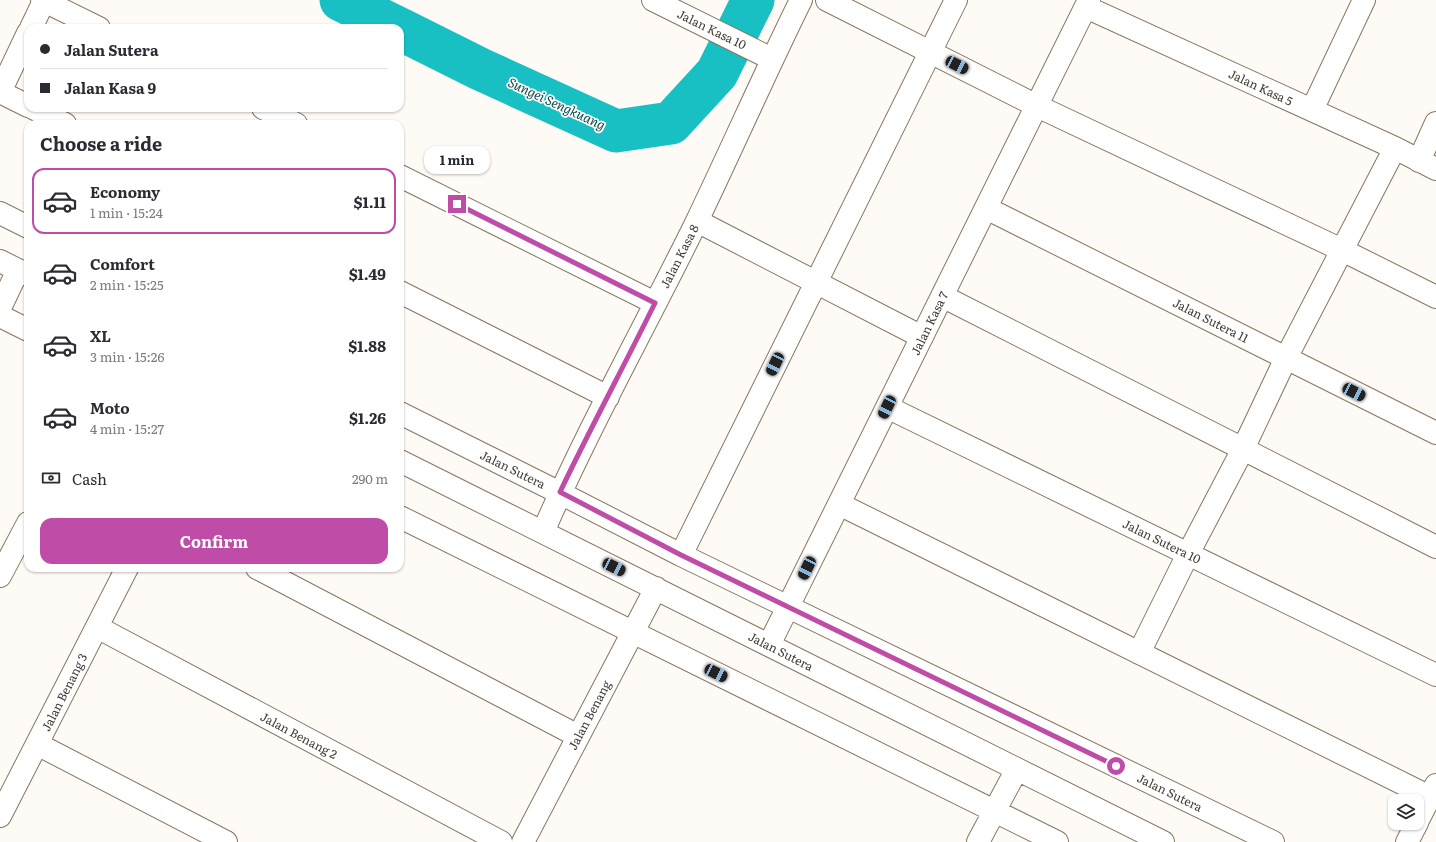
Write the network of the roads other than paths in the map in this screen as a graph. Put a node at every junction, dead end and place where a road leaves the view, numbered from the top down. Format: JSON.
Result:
{"nodes":[{"id":1,"x":43,"y":0,"type":"edge"},
{"id":2,"x":653,"y":0,"type":"edge"},
{"id":3,"x":802,"y":0,"type":"edge"},
{"id":4,"x":826,"y":0,"type":"edge"},
{"id":5,"x":956,"y":0,"type":"edge"},
{"id":6,"x":1359,"y":2,"type":"edge"},
{"id":7,"x":1088,"y":4,"type":"edge"},
{"id":8,"x":33,"y":24,"type":"edge"},
{"id":9,"x":91,"y":24,"type":"edge"},
{"id":10,"x":24,"y":42,"type":"edge"},
{"id":11,"x":930,"y":51,"type":"junction"},
{"id":12,"x":763,"y":54,"type":"junction"},
{"id":13,"x":0,"y":92,"type":"edge"},
{"id":14,"x":24,"y":104,"type":"edge"},
{"id":15,"x":1037,"y":106,"type":"junction"},
{"id":16,"x":1312,"y":110,"type":"junction"},
{"id":17,"x":41,"y":112,"type":"edge"},
{"id":18,"x":271,"y":112,"type":"edge"},
{"id":19,"x":57,"y":120,"type":"edge"},
{"id":20,"x":288,"y":120,"type":"edge"},
{"id":21,"x":1436,"y":124,"type":"edge"},
{"id":22,"x":1395,"y":148,"type":"junction"},
{"id":23,"x":1427,"y":165,"type":"edge"},
{"id":24,"x":404,"y":178,"type":"edge"},
{"id":25,"x":986,"y":208,"type":"junction"},
{"id":26,"x":0,"y":213,"type":"edge"},
{"id":27,"x":697,"y":221,"type":"junction"},
{"id":28,"x":24,"y":225,"type":"edge"},
{"id":29,"x":1342,"y":250,"type":"junction"},
{"id":30,"x":15,"y":269,"type":"edge"},
{"id":31,"x":816,"y":282,"type":"junction"},
{"id":32,"x":404,"y":294,"type":"edge"},
{"id":33,"x":942,"y":296,"type":"junction"},
{"id":34,"x":1436,"y":297,"type":"edge"},
{"id":35,"x":655,"y":303,"type":"junction"},
{"id":36,"x":0,"y":308,"type":"edge"},
{"id":37,"x":0,"y":316,"type":"edge"},
{"id":38,"x":24,"y":328,"type":"edge"},
{"id":39,"x":922,"y":337,"type":"junction"},
{"id":40,"x":1286,"y":358,"type":"junction"},
{"id":41,"x":608,"y":397,"type":"junction"},
{"id":42,"x":887,"y":407,"type":"junction"},
{"id":43,"x":404,"y":415,"type":"edge"},
{"id":44,"x":1436,"y":433,"type":"edge"},
{"id":45,"x":1243,"y":449,"type":"junction"},
{"id":46,"x":404,"y":463,"type":"edge"},
{"id":47,"x":560,"y":492,"type":"junction"},
{"id":48,"x":839,"y":504,"type":"junction"},
{"id":49,"x":404,"y":519,"type":"edge"},
{"id":50,"x":24,"y":531,"type":"edge"},
{"id":51,"x":543,"y":532,"type":"junction"},
{"id":52,"x":1436,"y":547,"type":"edge"},
{"id":53,"x":1188,"y":554,"type":"junction"},
{"id":54,"x":681,"y":555,"type":"junction"},
{"id":55,"x":125,"y":572,"type":"edge"},
{"id":56,"x":265,"y":572,"type":"edge"},
{"id":57,"x":0,"y":576,"type":"edge"},
{"id":58,"x":656,"y":588,"type":"junction"},
{"id":59,"x":788,"y":607,"type":"junction"},
{"id":60,"x":97,"y":627,"type":"junction"},
{"id":61,"x":633,"y":632,"type":"junction"},
{"id":62,"x":769,"y":645,"type":"junction"},
{"id":63,"x":1140,"y":653,"type":"junction"},
{"id":64,"x":1436,"y":675,"type":"edge"},
{"id":65,"x":578,"y":736,"type":"junction"},
{"id":66,"x":37,"y":744,"type":"junction"},
{"id":67,"x":1017,"y":769,"type":"junction"},
{"id":68,"x":1433,"y":791,"type":"edge"},
{"id":69,"x":1424,"y":809,"type":"edge"},
{"id":70,"x":994,"y":811,"type":"junction"},
{"id":71,"x":0,"y":816,"type":"edge"},
{"id":72,"x":1413,"y":830,"type":"edge"},
{"id":73,"x":226,"y":842,"type":"edge"},
{"id":74,"x":501,"y":842,"type":"edge"},
{"id":75,"x":523,"y":842,"type":"edge"},
{"id":76,"x":978,"y":842,"type":"edge"},
{"id":77,"x":1057,"y":842,"type":"edge"},
{"id":78,"x":1163,"y":842,"type":"edge"},
{"id":79,"x":1273,"y":842,"type":"edge"},
{"id":80,"x":1407,"y":842,"type":"edge"}],
"edges":[{"from":1,"to":8,"type":"street"},
{"from":1,"to":9,"type":"street"},
{"from":2,"to":12,"type":"street","name":"Jalan Kasa 10"},
{"from":3,"to":12,"type":"street","name":"Jalan Kasa 8"},
{"from":4,"to":11,"type":"street"},
{"from":5,"to":11,"type":"street"},
{"from":6,"to":16,"type":"street"},
{"from":7,"to":15,"type":"street","name":"Jalan Kasa 7"},
{"from":7,"to":16,"type":"street","name":"Jalan Kasa 5"},
{"from":10,"to":13,"type":"street"},
{"from":11,"to":15,"type":"street"},
{"from":11,"to":31,"type":"street"},
{"from":12,"to":27,"type":"street","name":"Jalan Kasa 8"},
{"from":13,"to":14,"type":"street"},
{"from":15,"to":25,"type":"street","name":"Jalan Kasa 7"},
{"from":15,"to":29,"type":"street"},
{"from":16,"to":22,"type":"street","name":"Jalan Kasa 5"},
{"from":17,"to":19,"type":"street"},
{"from":18,"to":20,"type":"street"},
{"from":21,"to":23,"type":"street"},
{"from":22,"to":23,"type":"street","name":"Jalan Kasa 5"},
{"from":22,"to":29,"type":"street"},
{"from":24,"to":35,"type":"street"},
{"from":25,"to":33,"type":"street","name":"Jalan Kasa 7"},
{"from":25,"to":40,"type":"street","name":"Jalan Sutera 11"},
{"from":26,"to":28,"type":"street"},
{"from":27,"to":31,"type":"street"},
{"from":27,"to":35,"type":"street","name":"Jalan Kasa 8"},
{"from":29,"to":34,"type":"street"},
{"from":29,"to":40,"type":"street"},
{"from":30,"to":36,"type":"street"},
{"from":31,"to":39,"type":"street"},
{"from":31,"to":54,"type":"street"},
{"from":32,"to":41,"type":"street"},
{"from":33,"to":39,"type":"street","name":"Jalan Kasa 7"},
{"from":33,"to":45,"type":"street"},
{"from":35,"to":41,"type":"street","name":"Jalan Kasa 8"},
{"from":37,"to":38,"type":"street"},
{"from":39,"to":42,"type":"street","name":"Jalan Kasa 7"},
{"from":40,"to":44,"type":"street","name":"Jalan Sutera 11"},
{"from":40,"to":45,"type":"street"},
{"from":41,"to":47,"type":"street","name":"Jalan Kasa 8"},
{"from":42,"to":48,"type":"street","name":"Jalan Kasa 7"},
{"from":42,"to":53,"type":"street","name":"Jalan Sutera 10"},
{"from":43,"to":47,"type":"street","name":"Jalan Sutera"},
{"from":45,"to":52,"type":"street"},
{"from":45,"to":53,"type":"street"},
{"from":46,"to":51,"type":"street","name":"Jalan Sutera"},
{"from":47,"to":51,"type":"street","name":"Jalan Kasa 8"},
{"from":47,"to":54,"type":"street","name":"Jalan Sutera"},
{"from":48,"to":59,"type":"street","name":"Jalan Kasa 7"},
{"from":48,"to":63,"type":"street"},
{"from":49,"to":61,"type":"street"},
{"from":50,"to":57,"type":"street"},
{"from":51,"to":58,"type":"street","name":"Jalan Sutera"},
{"from":53,"to":63,"type":"street"},
{"from":53,"to":64,"type":"street","name":"Jalan Sutera 10"},
{"from":54,"to":59,"type":"street","name":"Jalan Sutera"},
{"from":55,"to":60,"type":"street","name":"Jalan Benang 3"},
{"from":56,"to":65,"type":"street"},
{"from":58,"to":61,"type":"street","name":"Jalan Benang"},
{"from":58,"to":62,"type":"street","name":"Jalan Sutera"},
{"from":59,"to":62,"type":"street","name":"Jalan Kasa 7"},
{"from":59,"to":79,"type":"street","name":"Jalan Sutera"},
{"from":60,"to":66,"type":"street","name":"Jalan Benang 3"},
{"from":60,"to":74,"type":"street","name":"Jalan Benang 2"},
{"from":61,"to":65,"type":"street","name":"Jalan Benang"},
{"from":61,"to":70,"type":"street"},
{"from":62,"to":67,"type":"street","name":"Jalan Sutera"},
{"from":63,"to":68,"type":"street"},
{"from":65,"to":75,"type":"street","name":"Jalan Benang"},
{"from":66,"to":71,"type":"street","name":"Jalan Benang 3"},
{"from":66,"to":73,"type":"street"},
{"from":67,"to":70,"type":"street"},
{"from":67,"to":78,"type":"street","name":"Jalan Sutera"},
{"from":68,"to":69,"type":"street"},
{"from":70,"to":76,"type":"street"},
{"from":70,"to":77,"type":"street"},
{"from":72,"to":80,"type":"street"}]}
